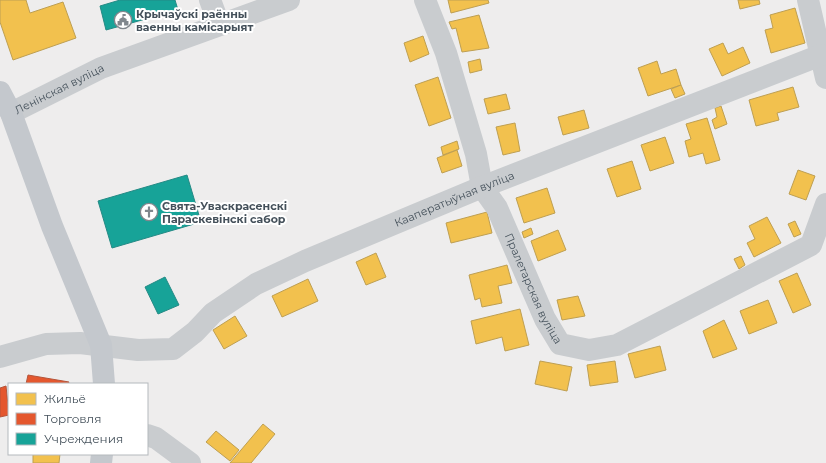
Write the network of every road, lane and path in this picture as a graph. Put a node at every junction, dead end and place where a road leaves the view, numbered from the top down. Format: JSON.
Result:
{"nodes":[{"id":1,"x":210,"y":0,"type":"edge"},
{"id":2,"x":289,"y":0,"type":"edge"},
{"id":3,"x":425,"y":0,"type":"edge"},
{"id":4,"x":808,"y":0,"type":"edge"},
{"id":5,"x":219,"y":24,"type":"junction"},
{"id":6,"x":821,"y":55,"type":"junction"},
{"id":7,"x":826,"y":78,"type":"edge"},
{"id":8,"x":0,"y":92,"type":"edge"},
{"id":9,"x":12,"y":112,"type":"junction"},
{"id":10,"x":482,"y":187,"type":"junction"},
{"id":11,"x":826,"y":204,"type":"edge"},
{"id":12,"x":101,"y":346,"type":"junction"},
{"id":13,"x":0,"y":357,"type":"edge"},
{"id":14,"x":104,"y":383,"type":"edge"},
{"id":15,"x":148,"y":435,"type":"edge"},
{"id":16,"x":190,"y":463,"type":"edge"}],
"edges":[{"from":1,"to":5,"type":"street"},
{"from":2,"to":5,"type":"street","name":"Ленінская вуліца"},
{"from":3,"to":10,"type":"street","name":"Пралетарская вуліца"},
{"from":4,"to":6,"type":"street"},
{"from":5,"to":9,"type":"street","name":"Ленінская вуліца"},
{"from":6,"to":7,"type":"street"},
{"from":6,"to":10,"type":"street","name":"Кааператыўная вуліца"},
{"from":8,"to":9,"type":"main road"},
{"from":9,"to":12,"type":"main road","name":"Ленінская вуліца"},
{"from":10,"to":11,"type":"street","name":"Пралетарская вуліца"},
{"from":10,"to":12,"type":"street","name":"Кааператыўная вуліца"},
{"from":12,"to":13,"type":"street","name":"Кааператыўная вуліца"},
{"from":12,"to":14,"type":"main road","name":"Ленінская вуліца"},
{"from":15,"to":16,"type":"street"}]}
